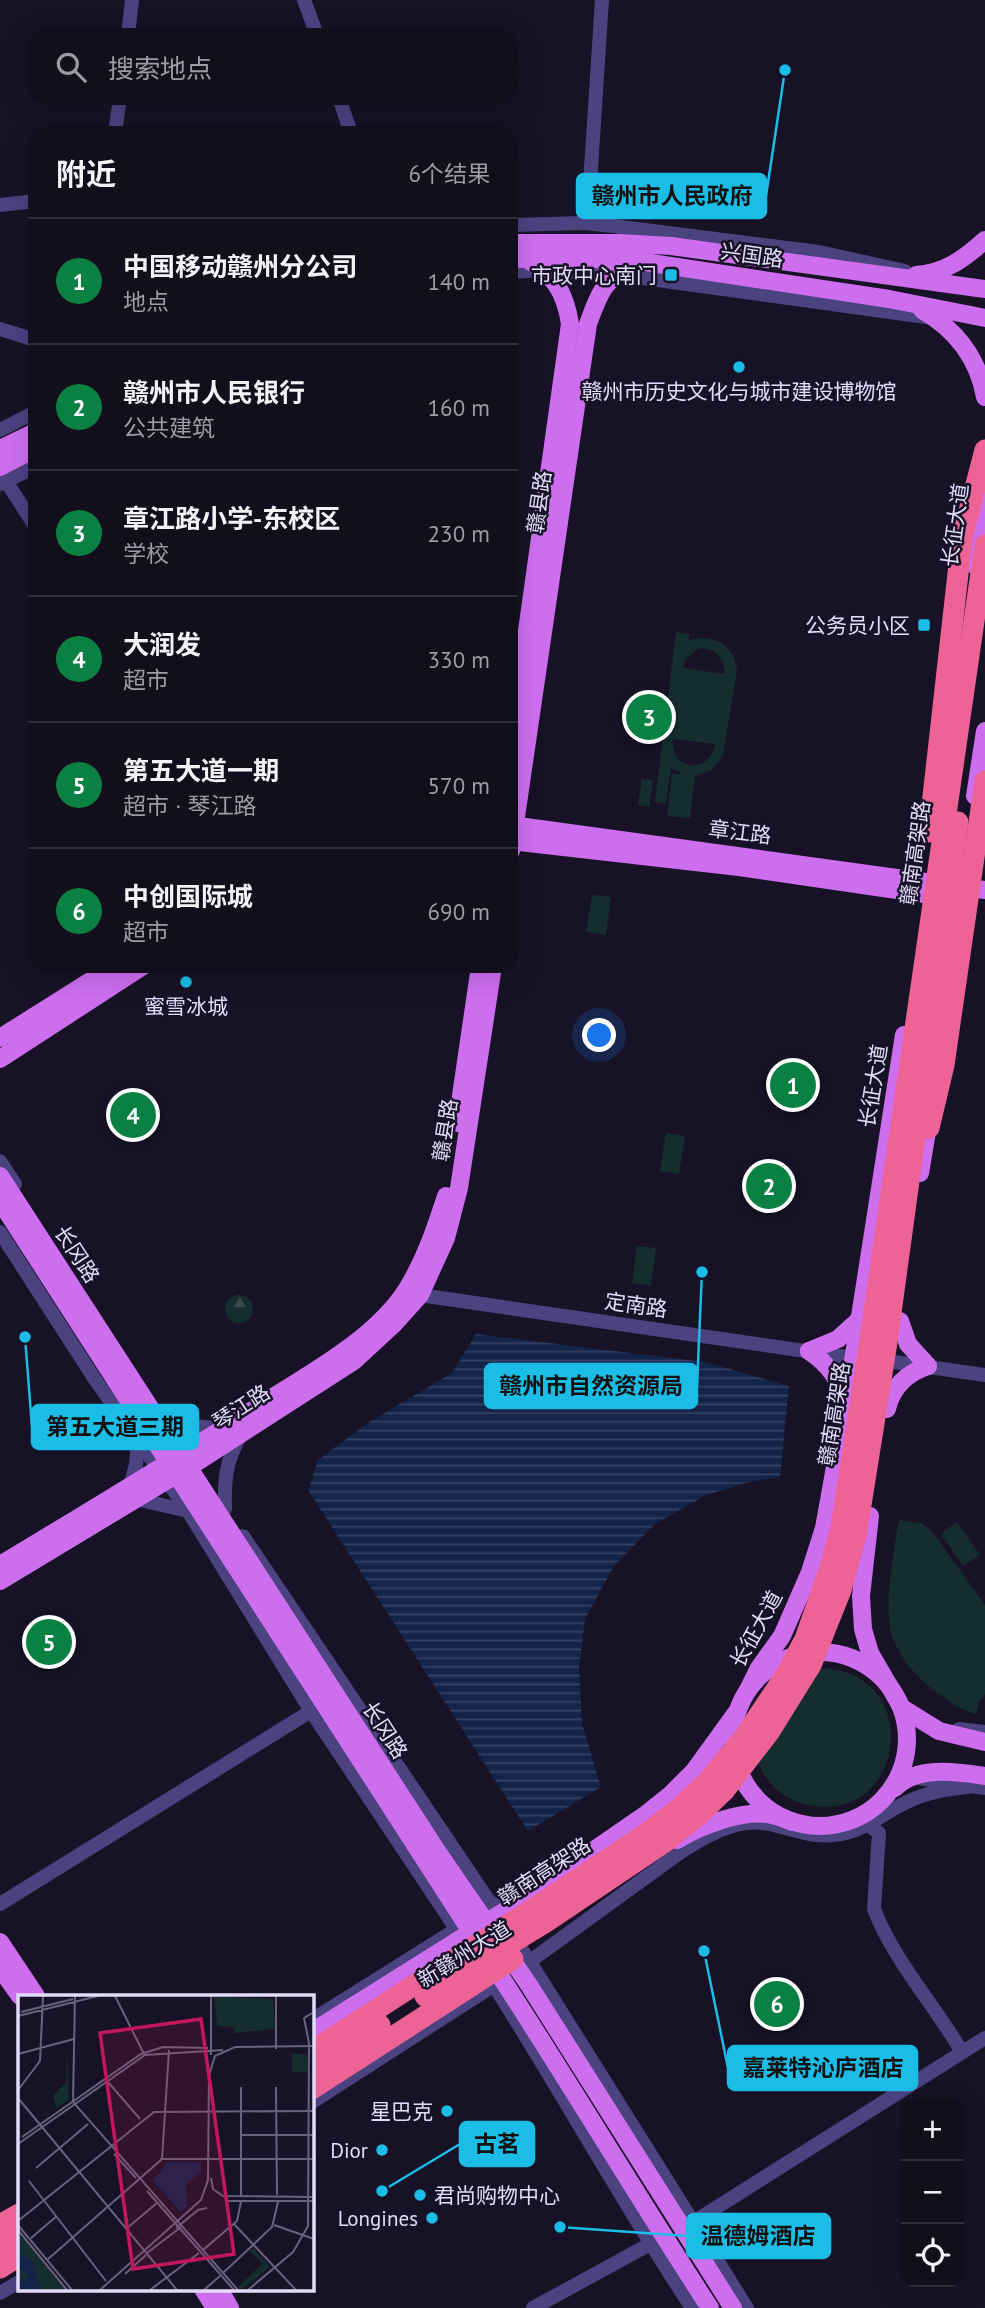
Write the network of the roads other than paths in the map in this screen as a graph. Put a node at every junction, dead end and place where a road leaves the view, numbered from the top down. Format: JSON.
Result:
{"nodes":[{"id":1,"x":132,"y":0,"type":"edge"},
{"id":2,"x":304,"y":0,"type":"edge"},
{"id":3,"x":602,"y":0,"type":"edge"},
{"id":4,"x":129,"y":28,"type":"edge"},
{"id":5,"x":314,"y":28,"type":"edge"},
{"id":6,"x":119,"y":105,"type":"edge"},
{"id":7,"x":341,"y":105,"type":"edge"},
{"id":8,"x":116,"y":126,"type":"edge"},
{"id":9,"x":349,"y":126,"type":"edge"},
{"id":10,"x":589,"y":199,"type":"junction"},
{"id":11,"x":28,"y":202,"type":"edge"},
{"id":12,"x":0,"y":205,"type":"edge"},
{"id":13,"x":566,"y":224,"type":"junction"},
{"id":14,"x":518,"y":225,"type":"edge"},
{"id":15,"x":613,"y":226,"type":"junction"},
{"id":16,"x":985,"y":240,"type":"edge"},
{"id":17,"x":518,"y":243,"type":"edge"},
{"id":18,"x":518,"y":259,"type":"edge"},
{"id":19,"x":635,"y":262,"type":"junction"},
{"id":20,"x":545,"y":270,"type":"junction"},
{"id":21,"x":518,"y":272,"type":"edge"},
{"id":22,"x":614,"y":274,"type":"junction"},
{"id":23,"x":921,"y":274,"type":"junction"},
{"id":24,"x":891,"y":277,"type":"junction"},
{"id":25,"x":985,"y":288,"type":"edge"},
{"id":26,"x":889,"y":299,"type":"junction"},
{"id":27,"x":936,"y":318,"type":"junction"},
{"id":28,"x":985,"y":319,"type":"edge"},
{"id":29,"x":0,"y":329,"type":"edge"},
{"id":30,"x":28,"y":338,"type":"edge"},
{"id":31,"x":985,"y":397,"type":"edge"},
{"id":32,"x":28,"y":416,"type":"edge"},
{"id":33,"x":0,"y":430,"type":"edge"},
{"id":34,"x":28,"y":435,"type":"edge"},
{"id":35,"x":0,"y":449,"type":"edge"},
{"id":36,"x":985,"y":450,"type":"edge"},
{"id":37,"x":28,"y":455,"type":"edge"},
{"id":38,"x":28,"y":469,"type":"edge"},
{"id":39,"x":985,"y":474,"type":"edge"},
{"id":40,"x":2,"y":477,"type":"edge"},
{"id":41,"x":28,"y":516,"type":"edge"},
{"id":42,"x":985,"y":545,"type":"edge"},
{"id":43,"x":985,"y":616,"type":"edge"},
{"id":44,"x":518,"y":695,"type":"edge"},
{"id":45,"x":985,"y":731,"type":"edge"},
{"id":46,"x":985,"y":781,"type":"edge"},
{"id":47,"x":518,"y":796,"type":"edge"},
{"id":48,"x":518,"y":838,"type":"edge"},
{"id":49,"x":927,"y":888,"type":"junction"},
{"id":50,"x":985,"y":890,"type":"edge"},
{"id":51,"x":961,"y":892,"type":"junction"},
{"id":52,"x":985,"y":901,"type":"edge"},
{"id":53,"x":103,"y":973,"type":"edge"},
{"id":54,"x":132,"y":973,"type":"edge"},
{"id":55,"x":479,"y":973,"type":"edge"},
{"id":56,"x":492,"y":973,"type":"edge"},
{"id":57,"x":0,"y":1038,"type":"edge"},
{"id":58,"x":0,"y":1059,"type":"edge"},
{"id":59,"x":906,"y":1086,"type":"junction"},
{"id":60,"x":0,"y":1161,"type":"edge"},
{"id":61,"x":0,"y":1176,"type":"edge"},
{"id":62,"x":0,"y":1201,"type":"edge"},
{"id":63,"x":903,"y":1228,"type":"junction"},
{"id":64,"x":0,"y":1232,"type":"edge"},
{"id":65,"x":413,"y":1292,"type":"junction"},
{"id":66,"x":859,"y":1320,"type":"junction"},
{"id":67,"x":900,"y":1321,"type":"junction"},
{"id":68,"x":809,"y":1351,"type":"junction"},
{"id":69,"x":853,"y":1358,"type":"junction"},
{"id":70,"x":894,"y":1362,"type":"junction"},
{"id":71,"x":928,"y":1366,"type":"junction"},
{"id":72,"x":985,"y":1376,"type":"edge"},
{"id":73,"x":846,"y":1406,"type":"junction"},
{"id":74,"x":887,"y":1409,"type":"junction"},
{"id":75,"x":160,"y":1412,"type":"junction"},
{"id":76,"x":222,"y":1429,"type":"junction"},
{"id":77,"x":241,"y":1434,"type":"junction"},
{"id":78,"x":138,"y":1437,"type":"junction"},
{"id":79,"x":178,"y":1466,"type":"junction"},
{"id":80,"x":133,"y":1493,"type":"junction"},
{"id":81,"x":225,"y":1509,"type":"junction"},
{"id":82,"x":188,"y":1511,"type":"junction"},
{"id":83,"x":0,"y":1564,"type":"edge"},
{"id":84,"x":0,"y":1581,"type":"edge"},
{"id":85,"x":749,"y":1688,"type":"junction"},
{"id":86,"x":893,"y":1691,"type":"junction"},
{"id":87,"x":311,"y":1711,"type":"junction"},
{"id":88,"x":737,"y":1711,"type":"junction"},
{"id":89,"x":926,"y":1724,"type":"junction"},
{"id":90,"x":985,"y":1732,"type":"edge"},
{"id":91,"x":985,"y":1742,"type":"edge"},
{"id":92,"x":981,"y":1784,"type":"edge"},
{"id":93,"x":879,"y":1805,"type":"junction"},
{"id":94,"x":864,"y":1821,"type":"junction"},
{"id":95,"x":793,"y":1822,"type":"junction"},
{"id":96,"x":665,"y":1842,"type":"junction"},
{"id":97,"x":0,"y":1904,"type":"edge"},
{"id":98,"x":481,"y":1923,"type":"junction"},
{"id":99,"x":0,"y":1942,"type":"edge"},
{"id":100,"x":506,"y":1966,"type":"junction"},
{"id":101,"x":0,"y":1968,"type":"edge"},
{"id":102,"x":19,"y":1995,"type":"edge"},
{"id":103,"x":35,"y":1995,"type":"edge"},
{"id":104,"x":313,"y":2019,"type":"edge"},
{"id":105,"x":313,"y":2031,"type":"edge"},
{"id":106,"x":985,"y":2038,"type":"edge"},
{"id":107,"x":313,"y":2041,"type":"edge"},
{"id":108,"x":313,"y":2050,"type":"edge"},
{"id":109,"x":962,"y":2052,"type":"junction"},
{"id":110,"x":313,"y":2068,"type":"edge"},
{"id":111,"x":313,"y":2079,"type":"edge"},
{"id":112,"x":313,"y":2088,"type":"edge"},
{"id":113,"x":313,"y":2101,"type":"edge"},
{"id":114,"x":18,"y":2204,"type":"edge"},
{"id":115,"x":0,"y":2215,"type":"edge"},
{"id":116,"x":18,"y":2216,"type":"edge"},
{"id":117,"x":692,"y":2223,"type":"junction"},
{"id":118,"x":0,"y":2226,"type":"edge"},
{"id":119,"x":18,"y":2235,"type":"edge"},
{"id":120,"x":650,"y":2244,"type":"junction"},
{"id":121,"x":0,"y":2246,"type":"edge"},
{"id":122,"x":18,"y":2257,"type":"edge"},
{"id":123,"x":18,"y":2264,"type":"edge"},
{"id":124,"x":0,"y":2267,"type":"edge"},
{"id":125,"x":0,"y":2274,"type":"edge"},
{"id":126,"x":18,"y":2283,"type":"edge"},
{"id":127,"x":204,"y":2290,"type":"edge"},
{"id":128,"x":220,"y":2290,"type":"edge"},
{"id":129,"x":0,"y":2294,"type":"edge"},
{"id":130,"x":215,"y":2308,"type":"edge"},
{"id":131,"x":230,"y":2308,"type":"edge"},
{"id":132,"x":533,"y":2308,"type":"edge"},
{"id":133,"x":692,"y":2308,"type":"edge"},
{"id":134,"x":710,"y":2308,"type":"edge"},
{"id":135,"x":733,"y":2308,"type":"edge"},
{"id":136,"x":747,"y":2308,"type":"edge"}],
"edges":[{"from":1,"to":4,"type":"street"},
{"from":2,"to":5,"type":"street"},
{"from":3,"to":10,"type":"street"},
{"from":6,"to":8,"type":"street"},
{"from":7,"to":9,"type":"street"},
{"from":10,"to":13,"type":"street"},
{"from":10,"to":15,"type":"street"},
{"from":11,"to":12,"type":"street"},
{"from":13,"to":14,"type":"street"},
{"from":13,"to":15,"type":"street"},
{"from":15,"to":23,"type":"street"},
{"from":16,"to":23,"type":"main road"},
{"from":17,"to":24,"type":"main road","name":"兴国路"},
{"from":18,"to":19,"type":"main road","name":"兴国路"},
{"from":18,"to":20,"type":"main road","name":"赣县路"},
{"from":19,"to":22,"type":"main road","name":"赣县路"},
{"from":19,"to":26,"type":"main road","name":"兴国路"},
{"from":20,"to":21,"type":"street"},
{"from":20,"to":22,"type":"street"},
{"from":20,"to":44,"type":"main road","name":"赣县路"},
{"from":22,"to":27,"type":"street"},
{"from":22,"to":47,"type":"main road","name":"赣县路"},
{"from":23,"to":24,"type":"main road"},
{"from":23,"to":25,"type":"street"},
{"from":24,"to":25,"type":"main road","name":"兴国路"},
{"from":26,"to":27,"type":"main road"},
{"from":26,"to":28,"type":"main road","name":"兴国路"},
{"from":27,"to":28,"type":"street"},
{"from":27,"to":31,"type":"main road"},
{"from":29,"to":30,"type":"street"},
{"from":32,"to":33,"type":"street"},
{"from":34,"to":35,"type":"main road"},
{"from":36,"to":59,"type":"highway"},
{"from":37,"to":40,"type":"main road"},
{"from":38,"to":40,"type":"street"},
{"from":39,"to":49,"type":"main road","name":"长征大道"},
{"from":40,"to":41,"type":"street"},
{"from":42,"to":59,"type":"highway","name":"赣南高架路"},
{"from":43,"to":63,"type":"highway","name":"赣南高架路"},
{"from":45,"to":51,"type":"main road"},
{"from":46,"to":63,"type":"highway"},
{"from":48,"to":49,"type":"main road","name":"章江路"},
{"from":49,"to":51,"type":"main road","name":"章江路"},
{"from":49,"to":66,"type":"main road","name":"长征大道"},
{"from":50,"to":51,"type":"main road"},
{"from":51,"to":52,"type":"main road"},
{"from":51,"to":67,"type":"main road"},
{"from":53,"to":57,"type":"main road"},
{"from":54,"to":58,"type":"main road"},
{"from":55,"to":65,"type":"main road","name":"赣县路"},
{"from":56,"to":65,"type":"main road","name":"赣县路"},
{"from":59,"to":98,"type":"highway","name":"赣南高架路"},
{"from":60,"to":75,"type":"street"},
{"from":61,"to":79,"type":"main road","name":"长冈路"},
{"from":62,"to":79,"type":"main road","name":"长冈路"},
{"from":63,"to":96,"type":"highway","name":"赣南高架路"},
{"from":64,"to":78,"type":"street"},
{"from":65,"to":68,"type":"street","name":"定南路"},
{"from":65,"to":76,"type":"main road","name":"琴江路"},
{"from":65,"to":77,"type":"main road","name":"琴江路"},
{"from":66,"to":68,"type":"main road"},
{"from":66,"to":69,"type":"main road","name":"长征大道"},
{"from":67,"to":70,"type":"main road"},
{"from":67,"to":71,"type":"main road"},
{"from":68,"to":69,"type":"street","name":"定南路"},
{"from":68,"to":73,"type":"main road"},
{"from":69,"to":70,"type":"street","name":"定南路"},
{"from":69,"to":73,"type":"main road","name":"长征大道"},
{"from":70,"to":71,"type":"street","name":"定南路"},
{"from":70,"to":74,"type":"main road"},
{"from":71,"to":72,"type":"street","name":"定南路"},
{"from":71,"to":74,"type":"main road"},
{"from":73,"to":85,"type":"main road","name":"长征大道"},
{"from":74,"to":86,"type":"main road"},
{"from":75,"to":76,"type":"street"},
{"from":75,"to":79,"type":"street"},
{"from":76,"to":79,"type":"main road","name":"琴江路"},
{"from":77,"to":79,"type":"main road","name":"琴江路"},
{"from":77,"to":81,"type":"street"},
{"from":78,"to":79,"type":"street"},
{"from":78,"to":80,"type":"street"},
{"from":79,"to":80,"type":"main road","name":"琴江路"},
{"from":79,"to":81,"type":"street"},
{"from":79,"to":82,"type":"street"},
{"from":79,"to":98,"type":"main road","name":"长冈路"},
{"from":80,"to":82,"type":"street"},
{"from":80,"to":83,"type":"main road","name":"琴江路"},
{"from":80,"to":84,"type":"main road","name":"琴江路"},
{"from":81,"to":98,"type":"street"},
{"from":82,"to":87,"type":"street"},
{"from":85,"to":86,"type":"main road"},
{"from":85,"to":88,"type":"main road"},
{"from":86,"to":89,"type":"main road"},
{"from":86,"to":93,"type":"main road"},
{"from":87,"to":97,"type":"street"},
{"from":87,"to":98,"type":"street"},
{"from":88,"to":95,"type":"main road"},
{"from":88,"to":98,"type":"main road","name":"新赣州大道"},
{"from":89,"to":90,"type":"street"},
{"from":89,"to":91,"type":"main road"},
{"from":92,"to":93,"type":"main road"},
{"from":92,"to":94,"type":"street"},
{"from":93,"to":94,"type":"main road"},
{"from":94,"to":95,"type":"main road"},
{"from":94,"to":100,"type":"street"},
{"from":94,"to":109,"type":"street"},
{"from":95,"to":100,"type":"main road","name":"新赣州大道"},
{"from":96,"to":110,"type":"highway","name":"赣南高架路"},
{"from":96,"to":112,"type":"highway"},
{"from":98,"to":100,"type":"main road","name":"长冈路"},
{"from":98,"to":100,"type":"street"},
{"from":98,"to":104,"type":"street"},
{"from":98,"to":105,"type":"main road","name":"新赣州大道"},
{"from":98,"to":107,"type":"highway"},
{"from":98,"to":108,"type":"highway","name":"赣南高架路"},
{"from":99,"to":103,"type":"main road"},
{"from":100,"to":111,"type":"main road","name":"新赣州大道"},
{"from":100,"to":113,"type":"street"},
{"from":100,"to":117,"type":"street"},
{"from":100,"to":120,"type":"street"},
{"from":100,"to":134,"type":"main road","name":"长冈路"},
{"from":100,"to":135,"type":"main road","name":"长冈路"},
{"from":101,"to":102,"type":"main road"},
{"from":106,"to":109,"type":"street"},
{"from":109,"to":117,"type":"street"},
{"from":114,"to":115,"type":"street"},
{"from":116,"to":118,"type":"highway"},
{"from":117,"to":136,"type":"street"},
{"from":119,"to":121,"type":"highway"},
{"from":120,"to":132,"type":"street"},
{"from":120,"to":133,"type":"street"},
{"from":122,"to":124,"type":"highway"},
{"from":123,"to":125,"type":"main road"},
{"from":126,"to":129,"type":"street"},
{"from":127,"to":130,"type":"main road"},
{"from":128,"to":131,"type":"main road"}]}
